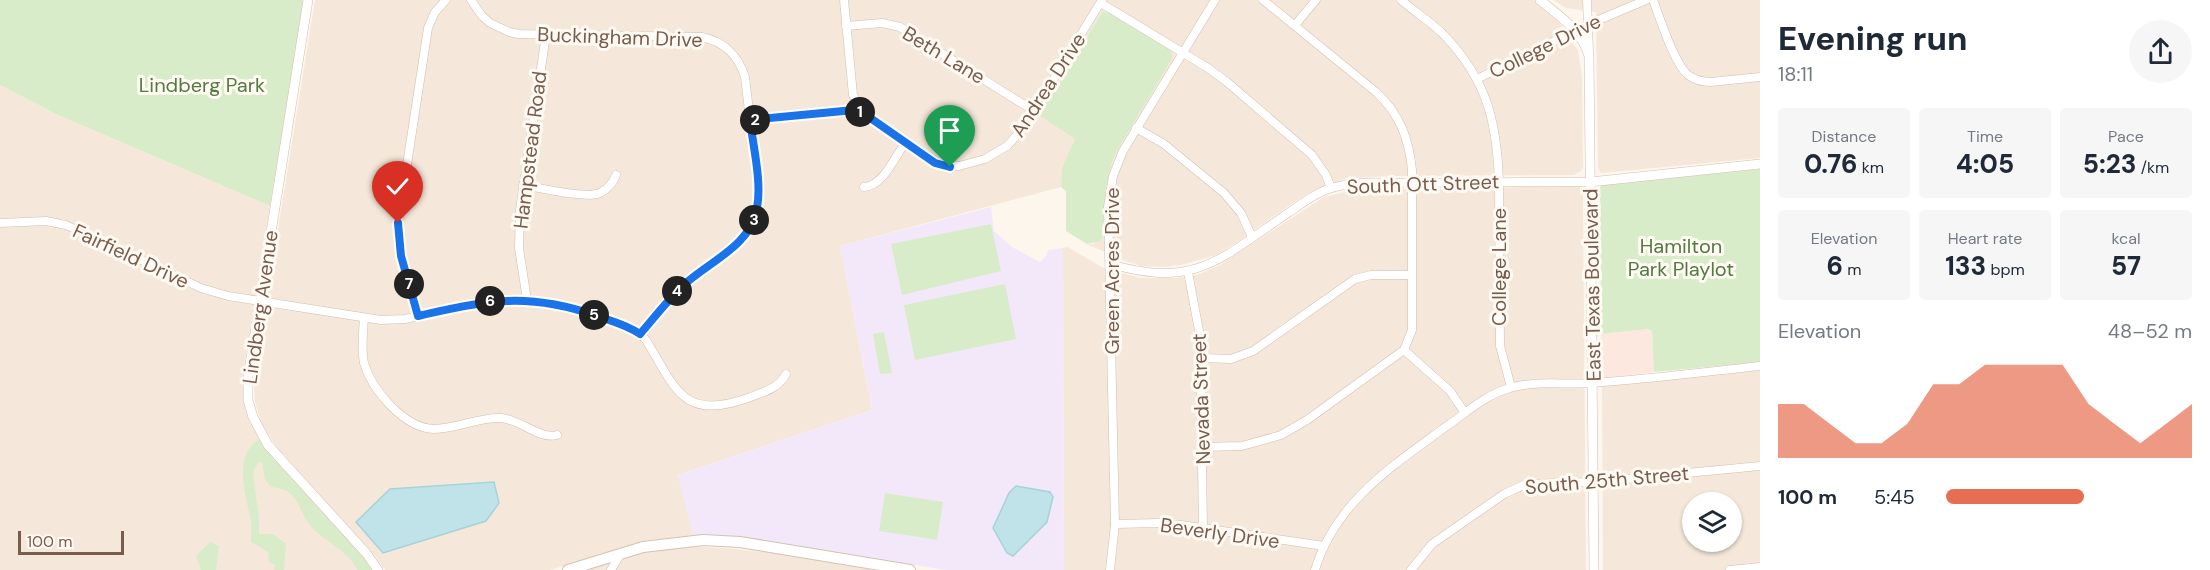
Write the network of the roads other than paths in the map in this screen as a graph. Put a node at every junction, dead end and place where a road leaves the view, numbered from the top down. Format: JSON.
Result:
{"nodes":[{"id":1,"x":308,"y":0,"type":"edge"},
{"id":2,"x":446,"y":0,"type":"edge"},
{"id":3,"x":471,"y":0,"type":"edge"},
{"id":4,"x":844,"y":0,"type":"edge"},
{"id":5,"x":1215,"y":0,"type":"edge"},
{"id":6,"x":1263,"y":0,"type":"edge"},
{"id":7,"x":1316,"y":0,"type":"edge"},
{"id":8,"x":1401,"y":0,"type":"edge"},
{"id":9,"x":1539,"y":0,"type":"edge"},
{"id":10,"x":1587,"y":0,"type":"edge"},
{"id":11,"x":1646,"y":0,"type":"edge"},
{"id":12,"x":1653,"y":0,"type":"edge"},
{"id":13,"x":1102,"y":1,"type":"edge"},
{"id":14,"x":1295,"y":24,"type":"junction"},
{"id":15,"x":1588,"y":24,"type":"junction"},
{"id":16,"x":846,"y":26,"type":"junction"},
{"id":17,"x":1576,"y":30,"type":"junction"},
{"id":18,"x":546,"y":35,"type":"junction"},
{"id":19,"x":1182,"y":53,"type":"junction"},
{"id":20,"x":1589,"y":56,"type":"junction"},
{"id":21,"x":1760,"y":77,"type":"edge"},
{"id":22,"x":1477,"y":79,"type":"junction"},
{"id":23,"x":1034,"y":111,"type":"junction"},
{"id":24,"x":866,"y":115,"type":"junction"},
{"id":25,"x":750,"y":120,"type":"junction"},
{"id":26,"x":1136,"y":128,"type":"junction"},
{"id":27,"x":905,"y":142,"type":"junction"},
{"id":28,"x":1760,"y":164,"type":"edge"},
{"id":29,"x":616,"y":175,"type":"dead end"},
{"id":30,"x":1499,"y":182,"type":"junction"},
{"id":31,"x":1590,"y":182,"type":"junction"},
{"id":32,"x":1412,"y":183,"type":"junction"},
{"id":33,"x":523,"y":185,"type":"junction"},
{"id":34,"x":864,"y":187,"type":"dead end"},
{"id":35,"x":1331,"y":188,"type":"junction"},
{"id":36,"x":0,"y":223,"type":"edge"},
{"id":37,"x":1252,"y":237,"type":"junction"},
{"id":38,"x":1110,"y":264,"type":"junction"},
{"id":39,"x":1188,"y":272,"type":"junction"},
{"id":40,"x":1412,"y":275,"type":"junction"},
{"id":41,"x":260,"y":300,"type":"junction"},
{"id":42,"x":527,"y":300,"type":"junction"},
{"id":43,"x":418,"y":316,"type":"junction"},
{"id":44,"x":364,"y":318,"type":"junction"},
{"id":45,"x":640,"y":334,"type":"junction"},
{"id":46,"x":1404,"y":350,"type":"junction"},
{"id":47,"x":1201,"y":358,"type":"junction"},
{"id":48,"x":1760,"y":366,"type":"edge"},
{"id":49,"x":786,"y":374,"type":"dead end"},
{"id":50,"x":1593,"y":383,"type":"junction"},
{"id":51,"x":1511,"y":387,"type":"junction"},
{"id":52,"x":1465,"y":413,"type":"junction"},
{"id":53,"x":557,"y":435,"type":"dead end"},
{"id":54,"x":1203,"y":447,"type":"junction"},
{"id":55,"x":1760,"y":466,"type":"edge"},
{"id":56,"x":1594,"y":482,"type":"junction"},
{"id":57,"x":1115,"y":525,"type":"junction"},
{"id":58,"x":1203,"y":528,"type":"junction"},
{"id":59,"x":1324,"y":546,"type":"junction"},
{"id":60,"x":621,"y":553,"type":"junction"},
{"id":61,"x":1760,"y":567,"type":"edge"},
{"id":62,"x":378,"y":570,"type":"edge"},
{"id":63,"x":568,"y":570,"type":"edge"},
{"id":64,"x":612,"y":570,"type":"edge"},
{"id":65,"x":910,"y":570,"type":"edge"},
{"id":66,"x":1110,"y":570,"type":"edge"},
{"id":67,"x":1315,"y":570,"type":"edge"},
{"id":68,"x":1411,"y":570,"type":"edge"},
{"id":69,"x":1594,"y":570,"type":"edge"},
{"id":70,"x":1730,"y":570,"type":"edge"}],
"edges":[{"from":1,"to":41,"type":"street","name":"Lindberg Avenue"},
{"from":2,"to":43,"type":"street"},
{"from":3,"to":18,"type":"street","name":"Buckingham Drive"},
{"from":4,"to":16,"type":"street"},
{"from":5,"to":19,"type":"street","name":"Green Acres Drive"},
{"from":6,"to":14,"type":"street"},
{"from":7,"to":14,"type":"street"},
{"from":8,"to":22,"type":"street","name":"College Lane"},
{"from":9,"to":17,"type":"street"},
{"from":10,"to":15,"type":"street","name":"East Texas Boulevard"},
{"from":11,"to":15,"type":"street","name":"College Drive"},
{"from":12,"to":21,"type":"street"},
{"from":13,"to":19,"type":"street"},
{"from":13,"to":23,"type":"street","name":"Andrea Drive"},
{"from":14,"to":32,"type":"street"},
{"from":15,"to":17,"type":"street","name":"College Drive"},
{"from":15,"to":20,"type":"street","name":"East Texas Boulevard"},
{"from":16,"to":23,"type":"street","name":"Beth Lane"},
{"from":16,"to":24,"type":"street"},
{"from":17,"to":20,"type":"street"},
{"from":17,"to":22,"type":"street","name":"College Drive"},
{"from":18,"to":25,"type":"street","name":"Buckingham Drive"},
{"from":18,"to":33,"type":"street","name":"Hampstead Road"},
{"from":19,"to":26,"type":"street","name":"Green Acres Drive"},
{"from":19,"to":35,"type":"street"},
{"from":20,"to":31,"type":"street","name":"East Texas Boulevard"},
{"from":22,"to":30,"type":"street","name":"College Lane"},
{"from":23,"to":27,"type":"street","name":"Andrea Drive"},
{"from":24,"to":25,"type":"street","name":"Andrea Drive"},
{"from":24,"to":27,"type":"street","name":"Andrea Drive"},
{"from":25,"to":45,"type":"street","name":"Buckingham Drive"},
{"from":26,"to":37,"type":"street"},
{"from":26,"to":38,"type":"street","name":"Green Acres Drive"},
{"from":27,"to":34,"type":"street"},
{"from":28,"to":31,"type":"street","name":"South Ott Street"},
{"from":29,"to":33,"type":"street"},
{"from":30,"to":31,"type":"street","name":"South Ott Street"},
{"from":30,"to":32,"type":"street","name":"South Ott Street"},
{"from":30,"to":51,"type":"street","name":"College Lane"},
{"from":31,"to":50,"type":"street","name":"East Texas Boulevard"},
{"from":32,"to":35,"type":"street","name":"South Ott Street"},
{"from":32,"to":40,"type":"street"},
{"from":33,"to":42,"type":"street","name":"Hampstead Road"},
{"from":35,"to":37,"type":"street","name":"South Ott Street"},
{"from":36,"to":41,"type":"street","name":"Fairfield Drive"},
{"from":37,"to":39,"type":"street","name":"South Ott Street"},
{"from":38,"to":39,"type":"street","name":"South Ott Street"},
{"from":38,"to":57,"type":"street","name":"Green Acres Drive"},
{"from":39,"to":47,"type":"street","name":"Nevada Street"},
{"from":40,"to":46,"type":"street"},
{"from":40,"to":47,"type":"street"},
{"from":41,"to":44,"type":"street","name":"Fairfield Drive"},
{"from":41,"to":62,"type":"street","name":"Lindberg Avenue"},
{"from":42,"to":43,"type":"street","name":"Fairfield Drive"},
{"from":42,"to":45,"type":"street","name":"Fairfield Drive"},
{"from":43,"to":44,"type":"street","name":"Fairfield Drive"},
{"from":44,"to":53,"type":"street"},
{"from":45,"to":49,"type":"street"},
{"from":46,"to":52,"type":"street"},
{"from":46,"to":54,"type":"street"},
{"from":47,"to":54,"type":"street","name":"Nevada Street"},
{"from":48,"to":50,"type":"street"},
{"from":50,"to":51,"type":"street"},
{"from":50,"to":56,"type":"street","name":"East Texas Boulevard"},
{"from":51,"to":52,"type":"street"},
{"from":52,"to":59,"type":"street"},
{"from":54,"to":58,"type":"street","name":"Nevada Street"},
{"from":55,"to":56,"type":"street","name":"South 25th Street"},
{"from":56,"to":68,"type":"street","name":"South 25th Street"},
{"from":56,"to":69,"type":"street","name":"East Texas Boulevard"},
{"from":57,"to":58,"type":"street","name":"Beverly Drive"},
{"from":57,"to":66,"type":"street","name":"Green Acres Drive"},
{"from":58,"to":59,"type":"street","name":"Beverly Drive"},
{"from":59,"to":67,"type":"street"},
{"from":60,"to":63,"type":"main road"},
{"from":60,"to":64,"type":"street"},
{"from":60,"to":65,"type":"main road"},
{"from":61,"to":70,"type":"street"}]}
